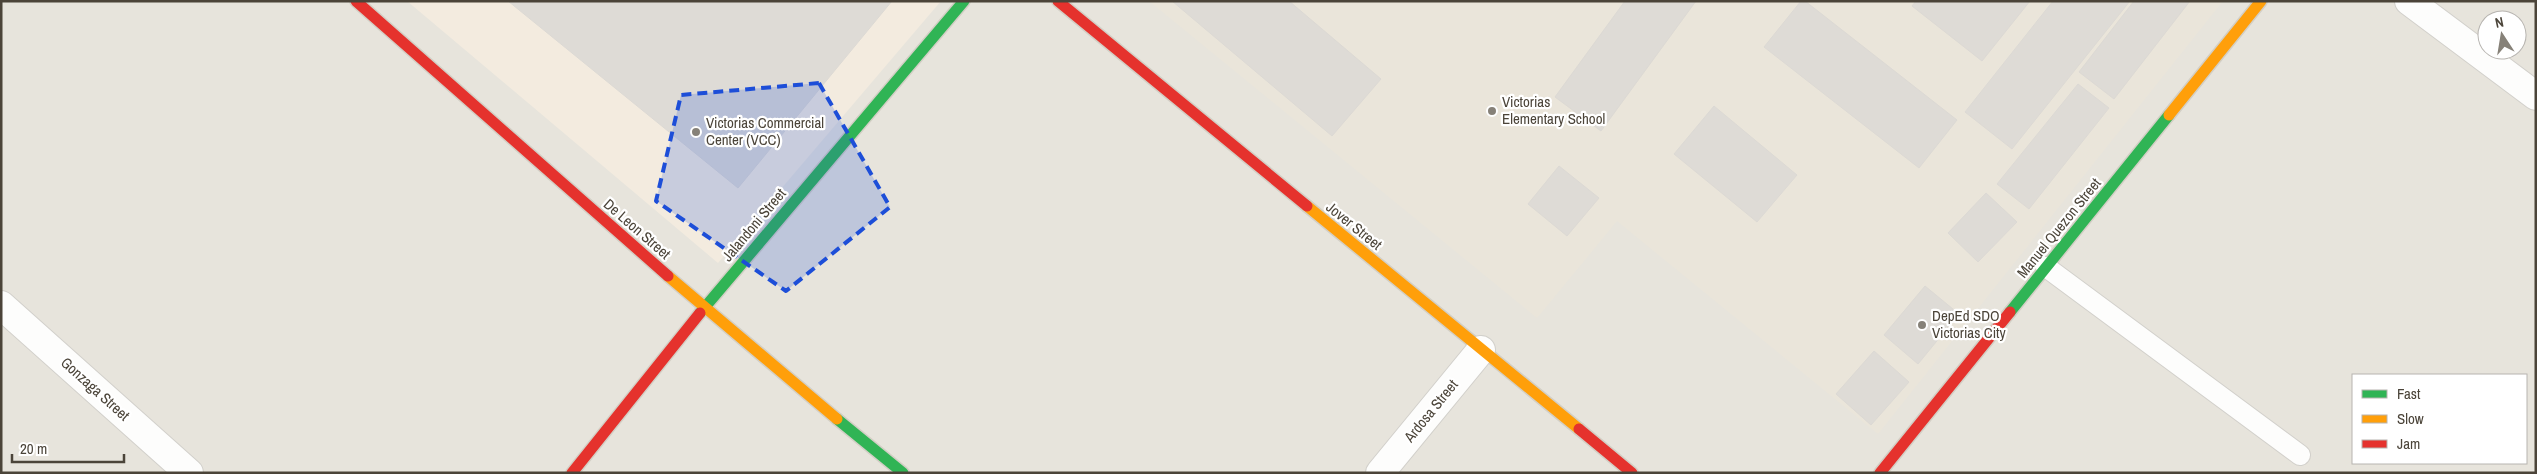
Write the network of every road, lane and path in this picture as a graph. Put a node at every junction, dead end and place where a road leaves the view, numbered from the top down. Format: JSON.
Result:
{"nodes":[{"id":1,"x":356,"y":1,"type":"edge"},
{"id":2,"x":964,"y":1,"type":"edge"},
{"id":3,"x":1058,"y":1,"type":"edge"},
{"id":4,"x":2261,"y":1,"type":"edge"},
{"id":5,"x":2409,"y":1,"type":"edge"},
{"id":6,"x":2536,"y":96,"type":"edge"},
{"id":7,"x":2046,"y":267,"type":"junction"},
{"id":8,"x":1,"y":305,"type":"edge"},
{"id":9,"x":704,"y":308,"type":"junction"},
{"id":10,"x":1481,"y":350,"type":"junction"},
{"id":11,"x":2300,"y":455,"type":"dead end"},
{"id":12,"x":189,"y":473,"type":"edge"},
{"id":13,"x":572,"y":473,"type":"edge"},
{"id":14,"x":903,"y":473,"type":"edge"},
{"id":15,"x":1380,"y":473,"type":"edge"},
{"id":16,"x":1632,"y":473,"type":"edge"},
{"id":17,"x":1880,"y":473,"type":"edge"}],
"edges":[{"from":1,"to":9,"type":"street","name":"De Leon Street"},
{"from":2,"to":9,"type":"street","name":"Jalandoni Street"},
{"from":3,"to":10,"type":"street","name":"Jover Street"},
{"from":4,"to":7,"type":"street","name":"Manuel Quezon Street"},
{"from":5,"to":6,"type":"street"},
{"from":7,"to":11,"type":"lane"},
{"from":7,"to":17,"type":"street","name":"Manuel Quezon Street"},
{"from":8,"to":12,"type":"street","name":"Gonzaga Street"},
{"from":9,"to":13,"type":"street","name":"Jalandoni Street"},
{"from":9,"to":14,"type":"street","name":"De Leon Street"},
{"from":10,"to":15,"type":"street","name":"Ardosa Street"},
{"from":10,"to":16,"type":"street","name":"Jover Street"}]}
